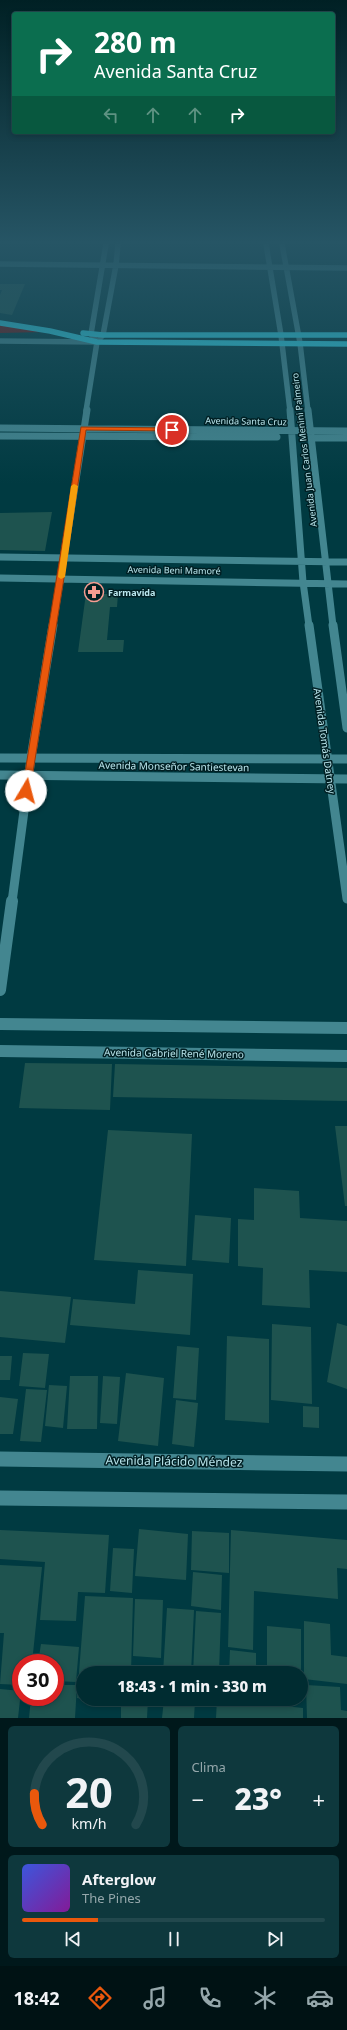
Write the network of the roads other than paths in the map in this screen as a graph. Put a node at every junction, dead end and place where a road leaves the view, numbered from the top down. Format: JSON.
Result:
{"nodes":[{"id":1,"x":7,"y":324,"type":"edge"},
{"id":2,"x":38,"y":324,"type":"edge"},
{"id":3,"x":93,"y":324,"type":"edge"},
{"id":4,"x":105,"y":324,"type":"edge"},
{"id":5,"x":279,"y":324,"type":"edge"},
{"id":6,"x":297,"y":324,"type":"edge"},
{"id":7,"x":91,"y":334,"type":"junction"},
{"id":8,"x":0,"y":335,"type":"edge"},
{"id":9,"x":103,"y":335,"type":"junction"},
{"id":10,"x":281,"y":335,"type":"junction"},
{"id":11,"x":299,"y":335,"type":"junction"},
{"id":12,"x":347,"y":335,"type":"edge"},
{"id":13,"x":76,"y":336,"type":"junction"},
{"id":14,"x":0,"y":341,"type":"edge"},
{"id":15,"x":97,"y":342,"type":"junction"},
{"id":16,"x":282,"y":343,"type":"junction"},
{"id":17,"x":300,"y":343,"type":"junction"},
{"id":18,"x":347,"y":344,"type":"edge"},
{"id":19,"x":0,"y":428,"type":"edge"},
{"id":20,"x":83,"y":429,"type":"junction"},
{"id":21,"x":347,"y":431,"type":"edge"},
{"id":22,"x":292,"y":434,"type":"junction"},
{"id":23,"x":310,"y":434,"type":"junction"},
{"id":24,"x":0,"y":436,"type":"edge"},
{"id":25,"x":82,"y":437,"type":"junction"},
{"id":26,"x":347,"y":438,"type":"edge"},
{"id":27,"x":0,"y":557,"type":"edge"},
{"id":28,"x":63,"y":557,"type":"junction"},
{"id":29,"x":300,"y":561,"type":"junction"},
{"id":30,"x":326,"y":561,"type":"junction"},
{"id":31,"x":347,"y":562,"type":"edge"},
{"id":32,"x":0,"y":578,"type":"edge"},
{"id":33,"x":61,"y":578,"type":"junction"},
{"id":34,"x":302,"y":582,"type":"junction"},
{"id":35,"x":328,"y":583,"type":"junction"},
{"id":36,"x":347,"y":584,"type":"edge"},
{"id":37,"x":347,"y":728,"type":"edge"},
{"id":38,"x":0,"y":758,"type":"edge"},
{"id":39,"x":31,"y":758,"type":"junction"},
{"id":40,"x":347,"y":759,"type":"edge"},
{"id":41,"x":328,"y":760,"type":"junction"},
{"id":42,"x":0,"y":775,"type":"edge"},
{"id":43,"x":28,"y":776,"type":"junction"},
{"id":44,"x":331,"y":779,"type":"junction"},
{"id":45,"x":347,"y":779,"type":"edge"},
{"id":46,"x":347,"y":899,"type":"edge"},
{"id":47,"x":0,"y":990,"type":"edge"},
{"id":48,"x":0,"y":1024,"type":"edge"},
{"id":49,"x":347,"y":1028,"type":"edge"},
{"id":50,"x":0,"y":1051,"type":"edge"},
{"id":51,"x":347,"y":1056,"type":"edge"},
{"id":52,"x":0,"y":1459,"type":"edge"},
{"id":53,"x":347,"y":1464,"type":"edge"},
{"id":54,"x":0,"y":1498,"type":"edge"},
{"id":55,"x":347,"y":1502,"type":"edge"}],
"edges":[{"from":1,"to":13,"type":"main road"},
{"from":2,"to":7,"type":"main road"},
{"from":3,"to":7,"type":"street"},
{"from":4,"to":9,"type":"street"},
{"from":5,"to":10,"type":"street","name":"Avenida Juan Carlos Menini Palmeiro"},
{"from":6,"to":11,"type":"street","name":"Avenida Juan Carlos Menini Palmeiro"},
{"from":7,"to":9,"type":"main road"},
{"from":7,"to":13,"type":"street"},
{"from":7,"to":15,"type":"street"},
{"from":8,"to":13,"type":"street"},
{"from":9,"to":10,"type":"main road"},
{"from":9,"to":15,"type":"street"},
{"from":10,"to":11,"type":"main road"},
{"from":10,"to":16,"type":"street","name":"Avenida Juan Carlos Menini Palmeiro"},
{"from":11,"to":12,"type":"main road"},
{"from":11,"to":17,"type":"street","name":"Avenida Juan Carlos Menini Palmeiro"},
{"from":13,"to":15,"type":"main road"},
{"from":14,"to":15,"type":"street"},
{"from":15,"to":16,"type":"main road"},
{"from":15,"to":20,"type":"street"},
{"from":16,"to":17,"type":"main road"},
{"from":16,"to":22,"type":"street","name":"Avenida Juan Carlos Menini Palmeiro"},
{"from":17,"to":18,"type":"main road"},
{"from":17,"to":23,"type":"street","name":"Avenida Juan Carlos Menini Palmeiro"},
{"from":19,"to":20,"type":"street","name":"Avenida Santa Cruz"},
{"from":20,"to":22,"type":"street","name":"Avenida Santa Cruz"},
{"from":20,"to":25,"type":"street"},
{"from":21,"to":23,"type":"street","name":"Avenida Santa Cruz"},
{"from":22,"to":23,"type":"street","name":"Avenida Santa Cruz"},
{"from":22,"to":25,"type":"street","name":"Avenida Santa Cruz"},
{"from":22,"to":29,"type":"street","name":"Avenida Juan Carlos Menini Palmeiro"},
{"from":23,"to":26,"type":"street","name":"Avenida Santa Cruz"},
{"from":23,"to":30,"type":"street","name":"Avenida Juan Carlos Menini Palmeiro"},
{"from":24,"to":25,"type":"street","name":"Avenida Santa Cruz"},
{"from":25,"to":28,"type":"street"},
{"from":27,"to":28,"type":"street","name":"Avenida Beni Mamoré"},
{"from":28,"to":29,"type":"street","name":"Avenida Beni Mamoré"},
{"from":28,"to":33,"type":"street"},
{"from":29,"to":30,"type":"street","name":"Avenida Beni Mamoré"},
{"from":29,"to":34,"type":"street","name":"Avenida Juan Carlos Menini Palmeiro"},
{"from":30,"to":31,"type":"street","name":"Avenida Beni Mamoré"},
{"from":30,"to":35,"type":"street","name":"Avenida Juan Carlos Menini Palmeiro"},
{"from":32,"to":33,"type":"street","name":"Avenida Beni Mamoré"},
{"from":33,"to":34,"type":"street","name":"Avenida Beni Mamoré"},
{"from":33,"to":39,"type":"street"},
{"from":34,"to":35,"type":"street","name":"Avenida Beni Mamoré"},
{"from":34,"to":41,"type":"street","name":"Avenida Tomás Datney"},
{"from":35,"to":36,"type":"street","name":"Avenida Beni Mamoré"},
{"from":35,"to":37,"type":"street"},
{"from":38,"to":39,"type":"street","name":"Avenida Monseñor Santiestevan"},
{"from":39,"to":41,"type":"street","name":"Avenida Monseñor Santiestevan"},
{"from":39,"to":43,"type":"street"},
{"from":40,"to":41,"type":"street","name":"Avenida Monseñor Santiestevan"},
{"from":41,"to":44,"type":"street","name":"Avenida Tomás Datney"},
{"from":42,"to":43,"type":"street","name":"Avenida Monseñor Santiestevan"},
{"from":43,"to":44,"type":"street","name":"Avenida Monseñor Santiestevan"},
{"from":43,"to":47,"type":"street"},
{"from":44,"to":45,"type":"street","name":"Avenida Monseñor Santiestevan"},
{"from":44,"to":46,"type":"street","name":"Avenida Tomás Datney"},
{"from":48,"to":49,"type":"street"},
{"from":50,"to":51,"type":"street","name":"Avenida Gabriel René Moreno"},
{"from":52,"to":53,"type":"street","name":"Avenida Plácido Méndez"},
{"from":54,"to":55,"type":"street"}]}
